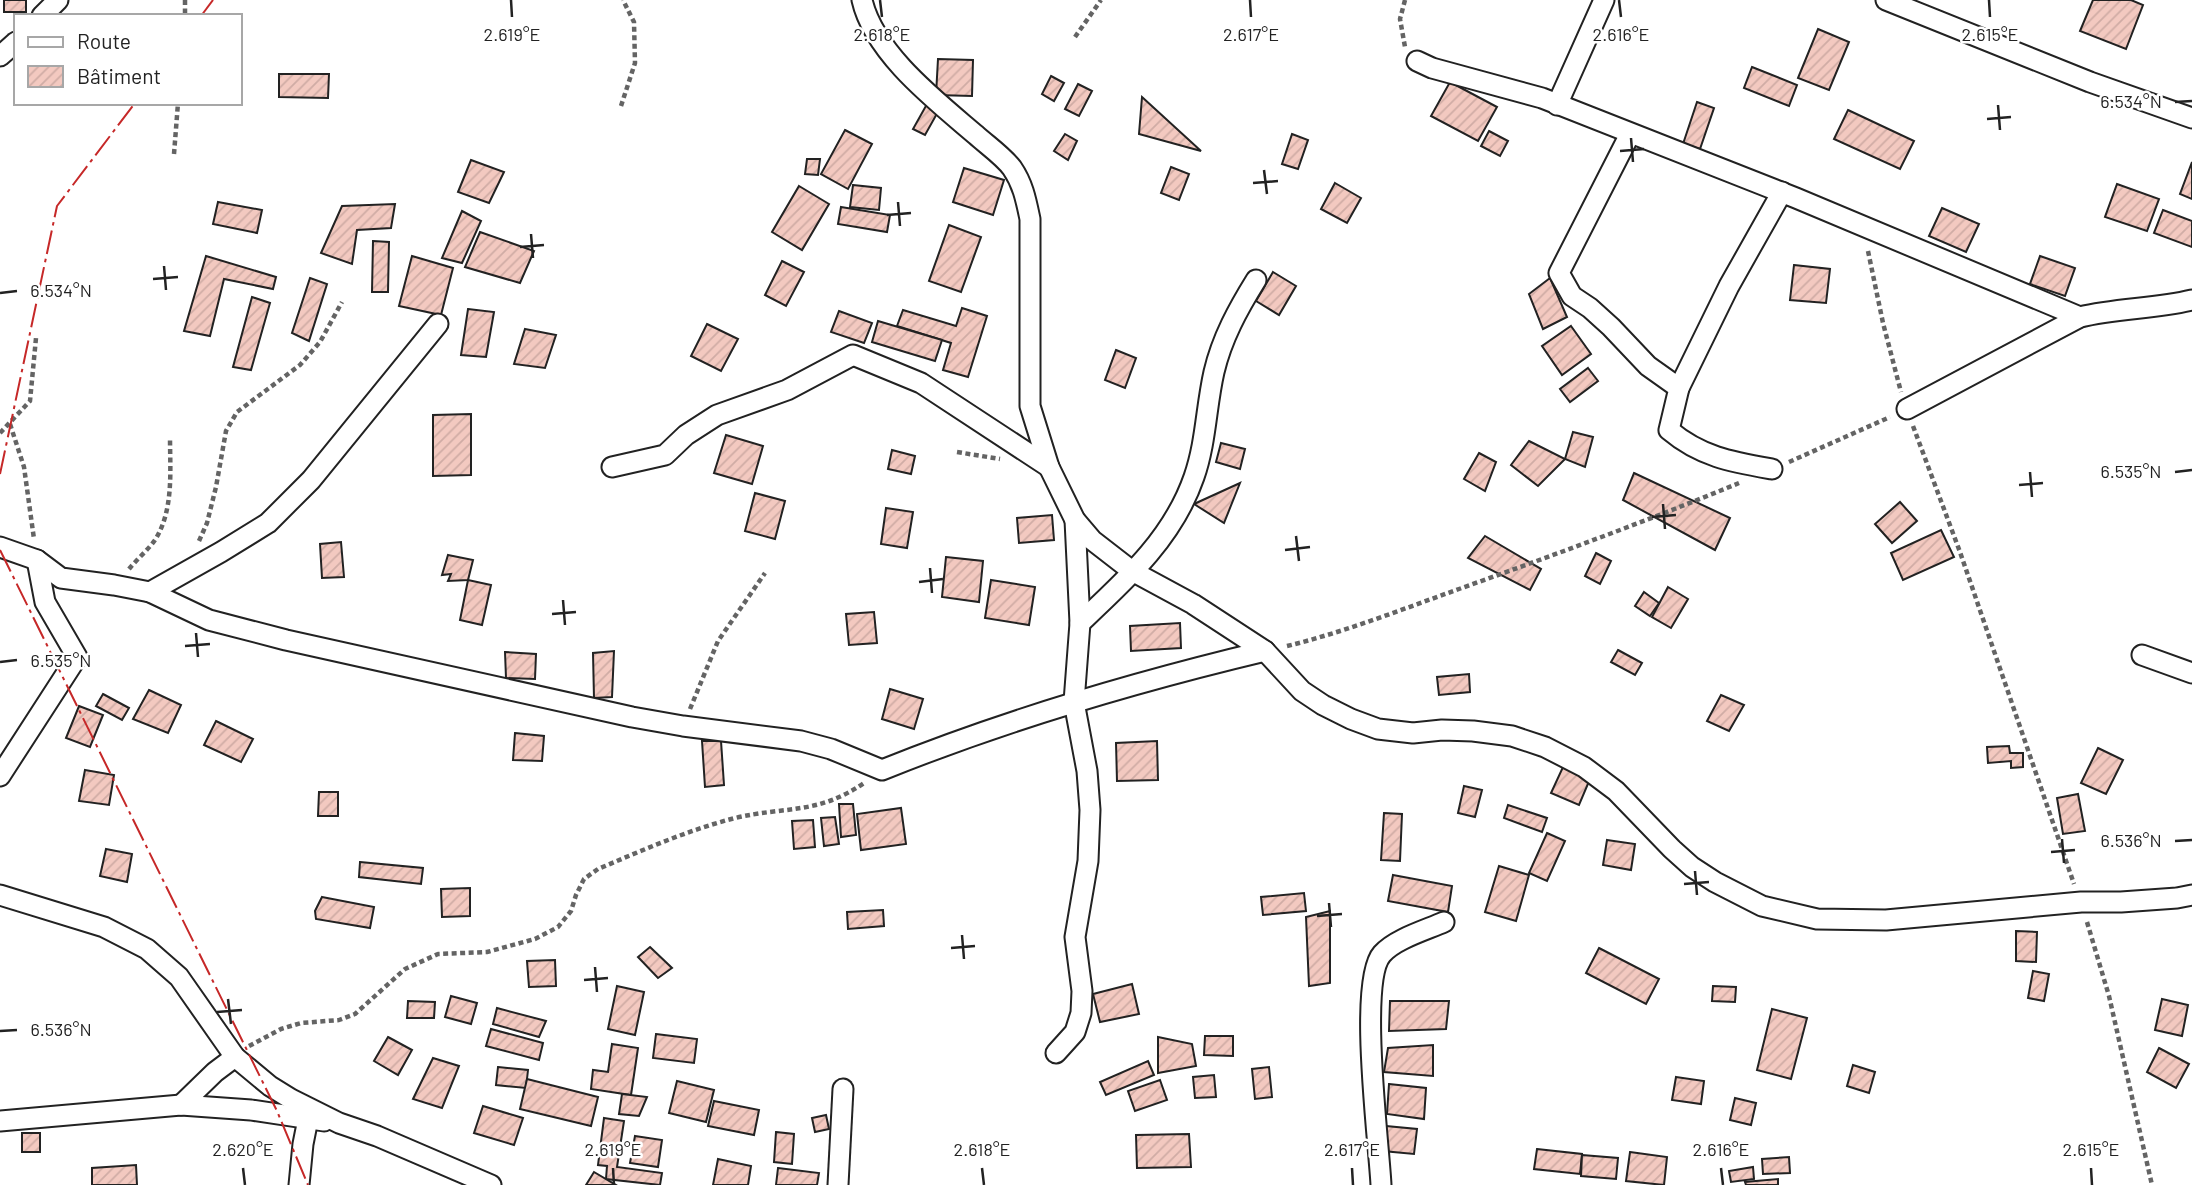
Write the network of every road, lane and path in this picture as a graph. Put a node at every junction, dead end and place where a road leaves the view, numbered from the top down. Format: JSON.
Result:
{"nodes":[{"id":1,"x":58,"y":0,"type":"edge"},
{"id":2,"x":623,"y":0,"type":"edge"},
{"id":3,"x":862,"y":0,"type":"edge"},
{"id":4,"x":1101,"y":0,"type":"edge"},
{"id":5,"x":1405,"y":0,"type":"edge"},
{"id":6,"x":1604,"y":0,"type":"edge"},
{"id":7,"x":1886,"y":0,"type":"edge"},
{"id":8,"x":44,"y":14,"type":"edge"},
{"id":9,"x":1075,"y":37,"type":"dead end"},
{"id":10,"x":14,"y":43,"type":"edge"},
{"id":11,"x":0,"y":56,"type":"edge"},
{"id":12,"x":1418,"y":61,"type":"joint"},
{"id":13,"x":178,"y":105,"type":"edge"},
{"id":14,"x":1557,"y":105,"type":"junction"},
{"id":15,"x":621,"y":106,"type":"dead end"},
{"id":16,"x":2192,"y":118,"type":"edge"},
{"id":17,"x":1630,"y":134,"type":"junction"},
{"id":18,"x":174,"y":154,"type":"dead end"},
{"id":19,"x":1782,"y":192,"type":"junction"},
{"id":20,"x":1863,"y":226,"type":"junction"},
{"id":21,"x":1256,"y":280,"type":"dead end"},
{"id":22,"x":2192,"y":300,"type":"edge"},
{"id":23,"x":342,"y":302,"type":"dead end"},
{"id":24,"x":2080,"y":317,"type":"junction"},
{"id":25,"x":438,"y":324,"type":"dead end"},
{"id":26,"x":36,"y":338,"type":"dead end"},
{"id":27,"x":1679,"y":388,"type":"junction"},
{"id":28,"x":1907,"y":410,"type":"junction"},
{"id":29,"x":10,"y":424,"type":"junction"},
{"id":30,"x":0,"y":433,"type":"edge"},
{"id":31,"x":170,"y":437,"type":"dead end"},
{"id":32,"x":612,"y":467,"type":"dead end"},
{"id":33,"x":1049,"y":467,"type":"junction"},
{"id":34,"x":1772,"y":469,"type":"junction"},
{"id":35,"x":1075,"y":520,"type":"junction"},
{"id":36,"x":0,"y":547,"type":"edge"},
{"id":37,"x":37,"y":561,"type":"junction"},
{"id":38,"x":186,"y":571,"type":"junction"},
{"id":39,"x":1132,"y":571,"type":"junction"},
{"id":40,"x":765,"y":573,"type":"dead end"},
{"id":41,"x":114,"y":585,"type":"junction"},
{"id":42,"x":150,"y":592,"type":"junction"},
{"id":43,"x":1080,"y":623,"type":"junction"},
{"id":44,"x":1265,"y":651,"type":"junction"},
{"id":45,"x":2142,"y":655,"type":"dead end"},
{"id":46,"x":2192,"y":673,"type":"edge"},
{"id":47,"x":1074,"y":702,"type":"junction"},
{"id":48,"x":683,"y":726,"type":"junction"},
{"id":49,"x":0,"y":776,"type":"edge"},
{"id":50,"x":844,"y":796,"type":"dead end"},
{"id":51,"x":4,"y":893,"type":"edge"},
{"id":52,"x":2192,"y":894,"type":"edge"},
{"id":53,"x":2081,"y":902,"type":"junction"},
{"id":54,"x":1444,"y":922,"type":"dead end"},
{"id":55,"x":1056,"y":1053,"type":"dead end"},
{"id":56,"x":234,"y":1057,"type":"junction"},
{"id":57,"x":843,"y":1088,"type":"dead end"},
{"id":58,"x":181,"y":1105,"type":"junction"},
{"id":59,"x":308,"y":1119,"type":"junction"},
{"id":60,"x":0,"y":1121,"type":"edge"},
{"id":61,"x":339,"y":1123,"type":"junction"},
{"id":62,"x":299,"y":1185,"type":"edge"},
{"id":63,"x":491,"y":1185,"type":"edge"},
{"id":64,"x":838,"y":1185,"type":"edge"},
{"id":65,"x":1381,"y":1185,"type":"edge"},
{"id":66,"x":2152,"y":1185,"type":"edge"}],
"edges":[{"from":1,"to":8,"type":"street"},
{"from":2,"to":15,"type":"path"},
{"from":3,"to":33,"type":"street"},
{"from":4,"to":9,"type":"path"},
{"from":5,"to":12,"type":"path"},
{"from":6,"to":14,"type":"street"},
{"from":7,"to":16,"type":"street"},
{"from":10,"to":11,"type":"street"},
{"from":12,"to":14,"type":"street"},
{"from":13,"to":18,"type":"path"},
{"from":14,"to":17,"type":"street"},
{"from":17,"to":19,"type":"street"},
{"from":17,"to":27,"type":"street"},
{"from":19,"to":20,"type":"street"},
{"from":19,"to":27,"type":"street"},
{"from":20,"to":24,"type":"street"},
{"from":20,"to":28,"type":"path"},
{"from":21,"to":39,"type":"street"},
{"from":22,"to":24,"type":"street"},
{"from":23,"to":38,"type":"path"},
{"from":24,"to":28,"type":"street"},
{"from":25,"to":38,"type":"street"},
{"from":26,"to":29,"type":"path"},
{"from":27,"to":34,"type":"street"},
{"from":28,"to":34,"type":"path"},
{"from":28,"to":53,"type":"path"},
{"from":29,"to":30,"type":"path"},
{"from":29,"to":37,"type":"path"},
{"from":31,"to":41,"type":"path"},
{"from":32,"to":33,"type":"street"},
{"from":33,"to":35,"type":"street"},
{"from":34,"to":44,"type":"path"},
{"from":35,"to":39,"type":"street"},
{"from":35,"to":43,"type":"street"},
{"from":36,"to":37,"type":"street"},
{"from":37,"to":41,"type":"street"},
{"from":37,"to":49,"type":"street"},
{"from":38,"to":42,"type":"street"},
{"from":39,"to":43,"type":"street"},
{"from":39,"to":44,"type":"street"},
{"from":40,"to":48,"type":"path"},
{"from":41,"to":42,"type":"street"},
{"from":42,"to":48,"type":"street"},
{"from":43,"to":47,"type":"street"},
{"from":44,"to":47,"type":"street"},
{"from":44,"to":53,"type":"street"},
{"from":45,"to":46,"type":"street"},
{"from":47,"to":48,"type":"street"},
{"from":47,"to":55,"type":"street"},
{"from":50,"to":56,"type":"path"},
{"from":51,"to":56,"type":"street"},
{"from":52,"to":53,"type":"street"},
{"from":53,"to":66,"type":"path"},
{"from":54,"to":65,"type":"street"},
{"from":56,"to":58,"type":"street"},
{"from":56,"to":61,"type":"street"},
{"from":57,"to":64,"type":"street"},
{"from":58,"to":59,"type":"street"},
{"from":58,"to":60,"type":"street"},
{"from":59,"to":61,"type":"street"},
{"from":59,"to":62,"type":"street"},
{"from":61,"to":63,"type":"street"}]}
